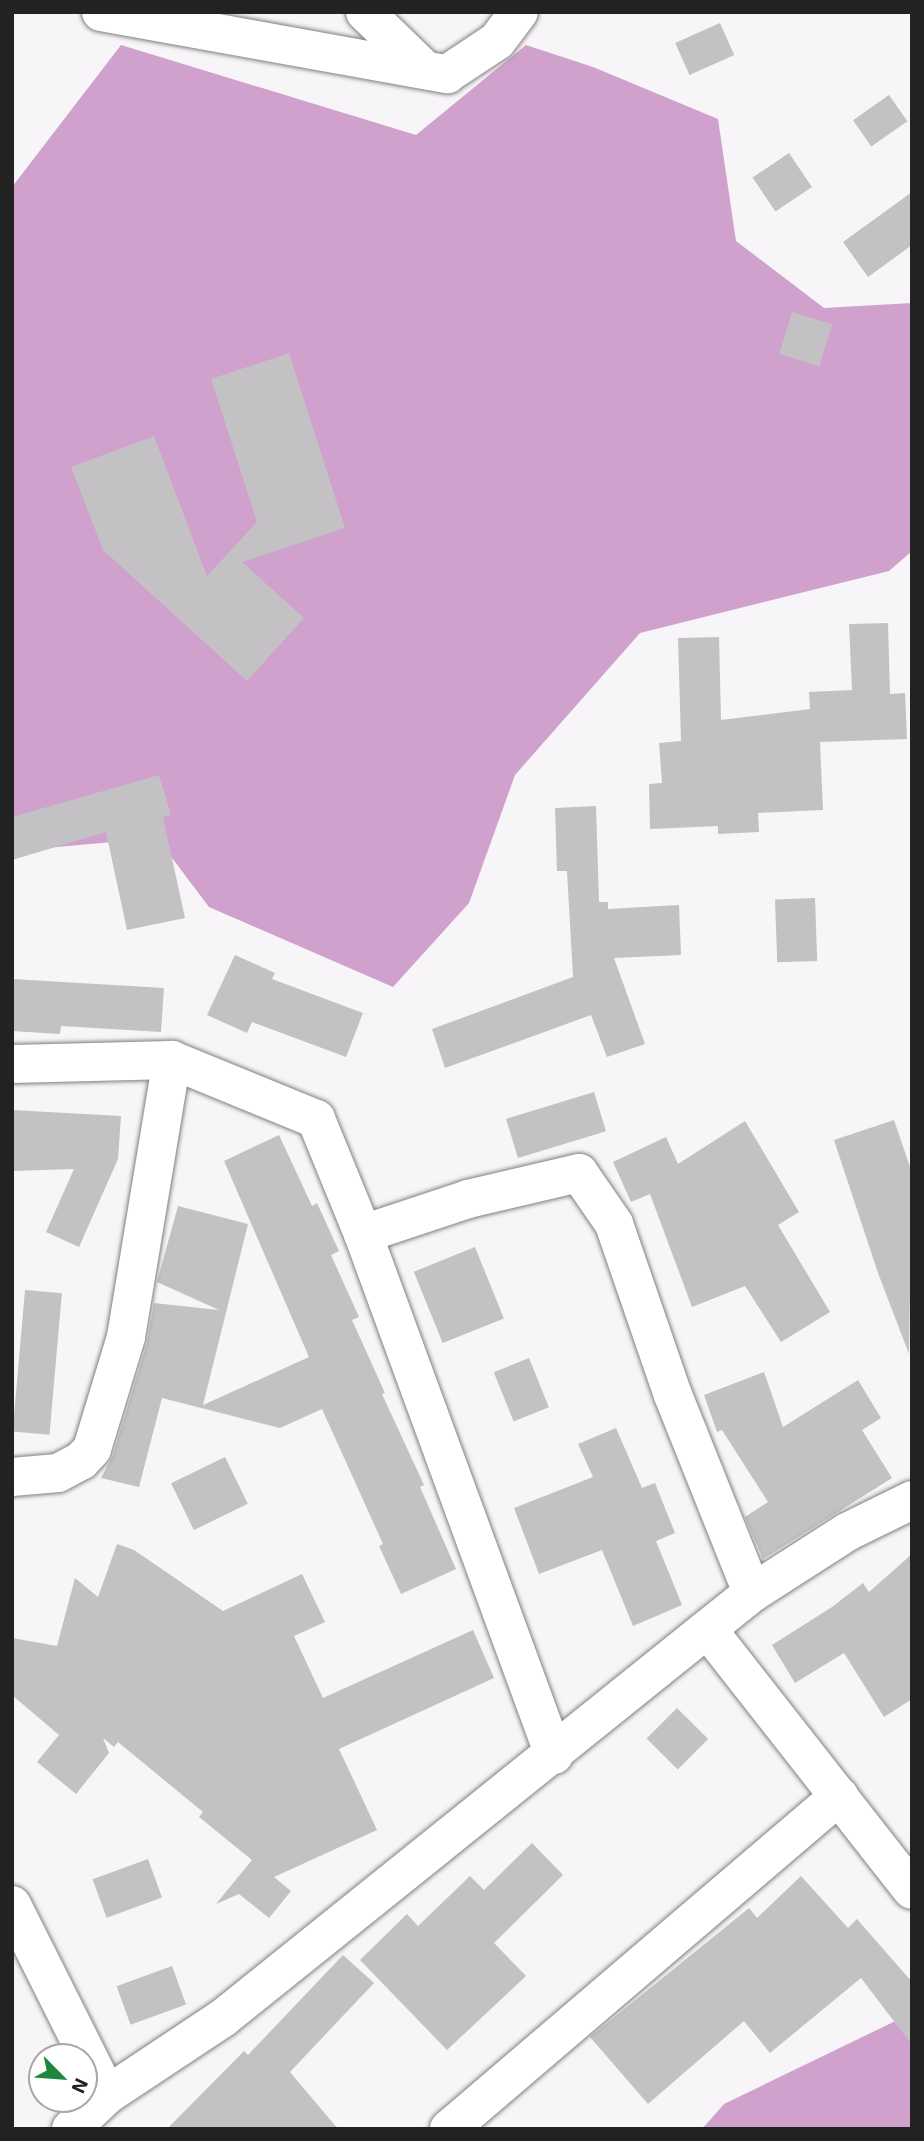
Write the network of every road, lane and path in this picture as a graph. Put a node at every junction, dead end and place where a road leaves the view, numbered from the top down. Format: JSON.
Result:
{"nodes":[{"id":1,"x":101,"y":12,"type":"edge"},
{"id":2,"x":365,"y":12,"type":"edge"},
{"id":3,"x":519,"y":12,"type":"edge"},
{"id":4,"x":422,"y":67,"type":"junction"},
{"id":5,"x":173,"y":1060,"type":"junction"},
{"id":6,"x":12,"y":1064,"type":"edge"},
{"id":7,"x":363,"y":1234,"type":"junction"},
{"id":8,"x":12,"y":1477,"type":"edge"},
{"id":9,"x":912,"y":1500,"type":"edge"},
{"id":10,"x":752,"y":1593,"type":"junction"},
{"id":11,"x":708,"y":1630,"type":"junction"},
{"id":12,"x":554,"y":1755,"type":"junction"},
{"id":13,"x":839,"y":1796,"type":"junction"},
{"id":14,"x":912,"y":1890,"type":"edge"},
{"id":15,"x":12,"y":1905,"type":"edge"},
{"id":16,"x":107,"y":2095,"type":"junction"},
{"id":17,"x":71,"y":2129,"type":"edge"},
{"id":18,"x":449,"y":2129,"type":"edge"}],
"edges":[{"from":1,"to":4,"type":"street"},
{"from":2,"to":4,"type":"street"},
{"from":3,"to":4,"type":"street"},
{"from":5,"to":6,"type":"street"},
{"from":5,"to":7,"type":"street"},
{"from":5,"to":8,"type":"street"},
{"from":7,"to":10,"type":"street"},
{"from":7,"to":12,"type":"street"},
{"from":9,"to":10,"type":"street"},
{"from":10,"to":11,"type":"street"},
{"from":11,"to":12,"type":"street"},
{"from":11,"to":13,"type":"street"},
{"from":12,"to":16,"type":"street"},
{"from":13,"to":14,"type":"street"},
{"from":13,"to":18,"type":"street"},
{"from":15,"to":16,"type":"street"},
{"from":16,"to":17,"type":"street"}]}
